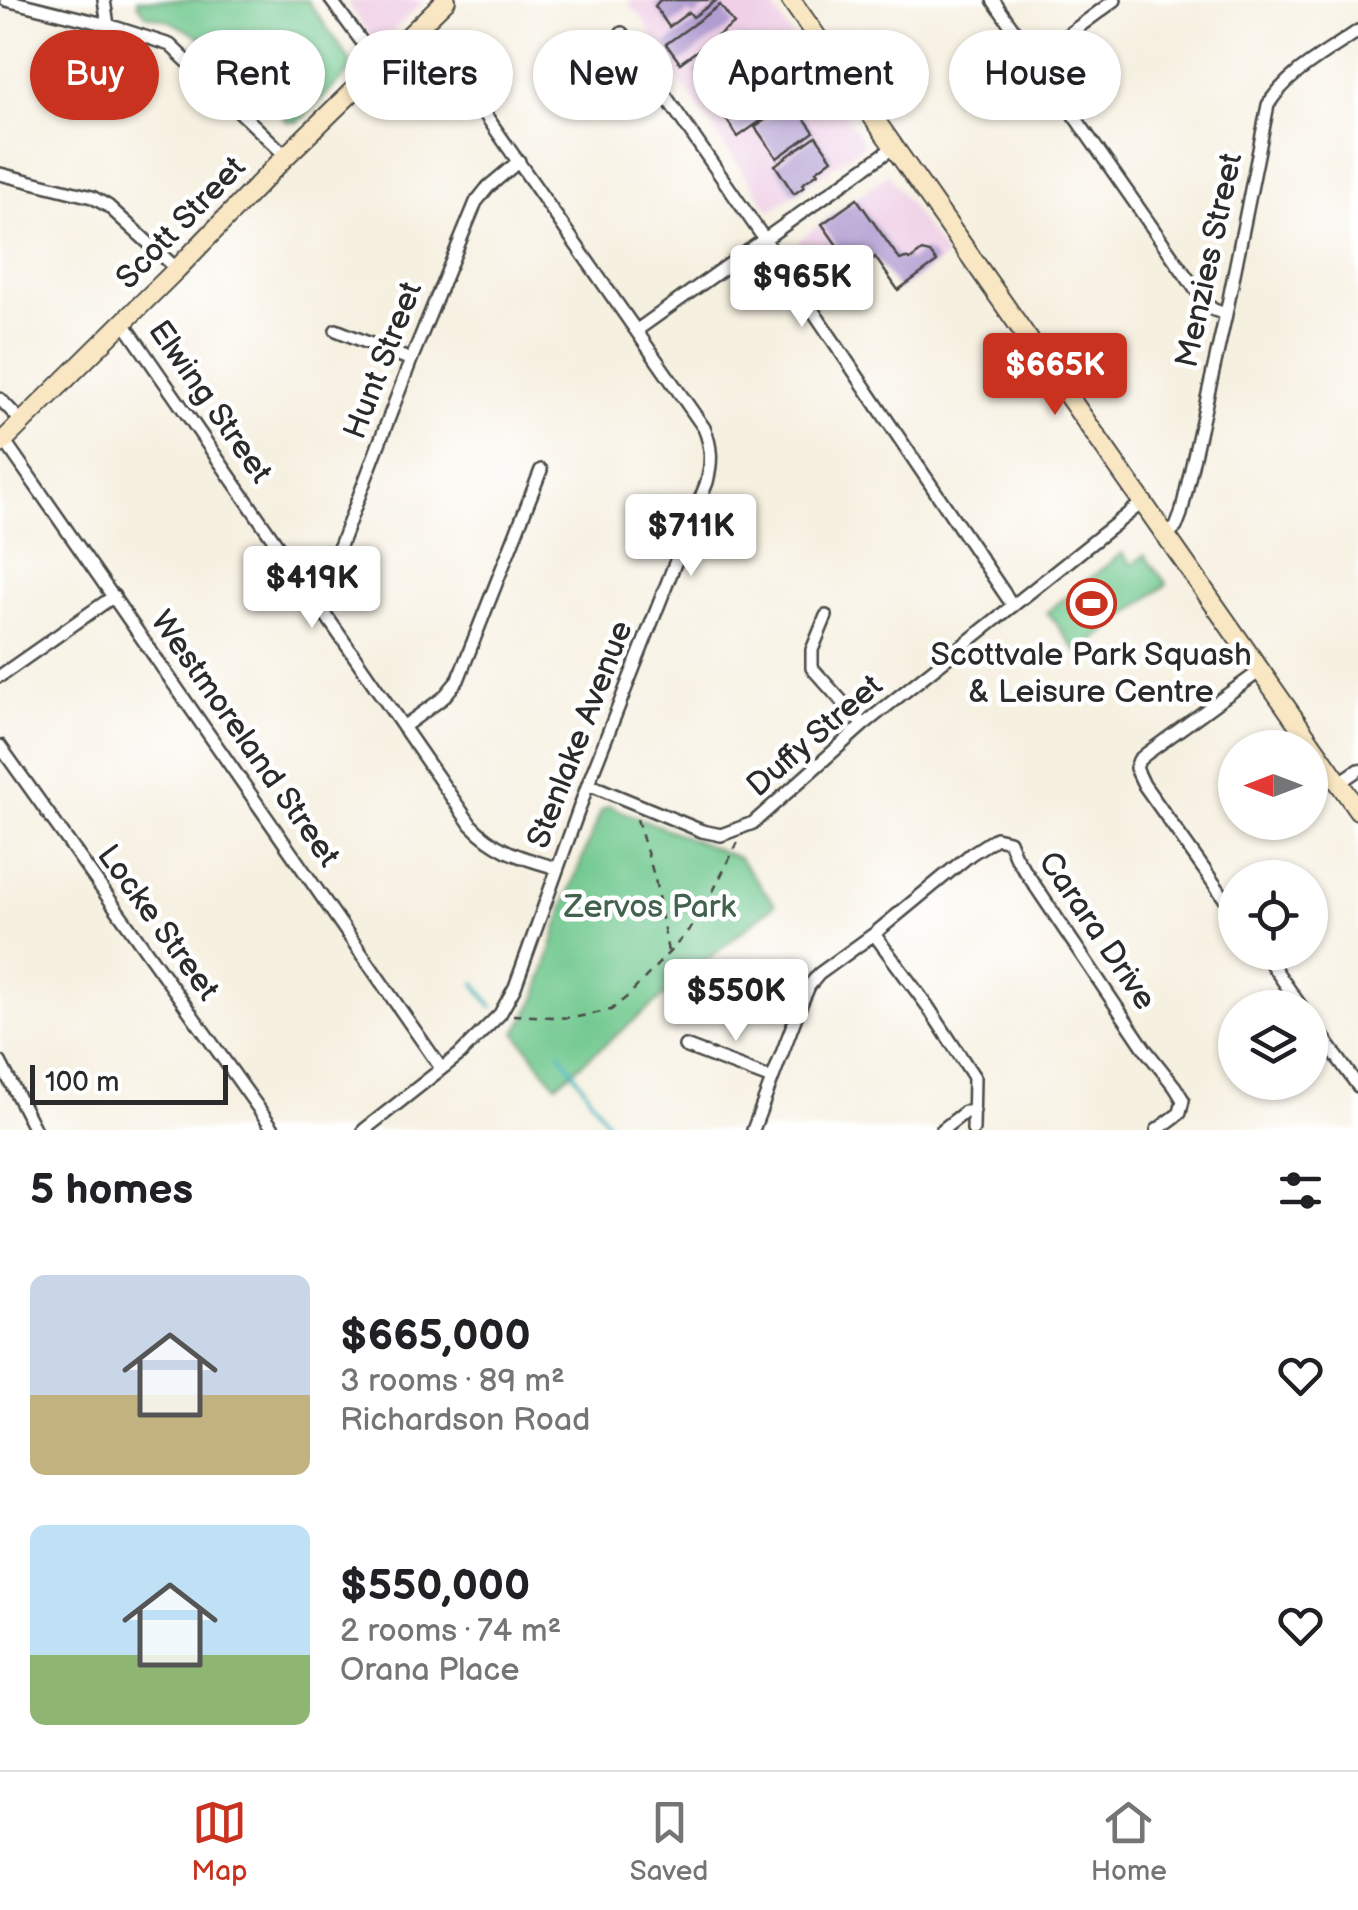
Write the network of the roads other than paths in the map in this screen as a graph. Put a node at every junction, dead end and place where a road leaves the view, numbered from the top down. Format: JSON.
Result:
{"nodes":[{"id":1,"x":6,"y":0,"type":"edge"},
{"id":2,"x":104,"y":0,"type":"edge"},
{"id":3,"x":332,"y":0,"type":"edge"},
{"id":4,"x":446,"y":0,"type":"edge"},
{"id":5,"x":791,"y":0,"type":"edge"},
{"id":6,"x":994,"y":0,"type":"edge"},
{"id":7,"x":1115,"y":0,"type":"edge"},
{"id":8,"x":108,"y":24,"type":"junction"},
{"id":9,"x":422,"y":24,"type":"junction"},
{"id":10,"x":354,"y":30,"type":"edge"},
{"id":11,"x":416,"y":30,"type":"edge"},
{"id":12,"x":1015,"y":30,"type":"edge"},
{"id":13,"x":1074,"y":30,"type":"edge"},
{"id":14,"x":1358,"y":31,"type":"edge"},
{"id":15,"x":345,"y":99,"type":"edge"},
{"id":16,"x":673,"y":107,"type":"edge"},
{"id":17,"x":1078,"y":120,"type":"edge"},
{"id":18,"x":894,"y":147,"type":"junction"},
{"id":19,"x":286,"y":156,"type":"junction"},
{"id":20,"x":518,"y":161,"type":"junction"},
{"id":21,"x":0,"y":174,"type":"edge"},
{"id":22,"x":765,"y":240,"type":"junction"},
{"id":23,"x":176,"y":270,"type":"junction"},
{"id":24,"x":1226,"y":314,"type":"junction"},
{"id":25,"x":123,"y":322,"type":"junction"},
{"id":26,"x":336,"y":330,"type":"dead end"},
{"id":27,"x":637,"y":330,"type":"junction"},
{"id":28,"x":411,"y":360,"type":"junction"},
{"id":29,"x":0,"y":399,"type":"edge"},
{"id":30,"x":22,"y":422,"type":"junction"},
{"id":31,"x":2,"y":442,"type":"edge"},
{"id":32,"x":542,"y":470,"type":"dead end"},
{"id":33,"x":1142,"y":502,"type":"junction"},
{"id":34,"x":1166,"y":536,"type":"junction"},
{"id":35,"x":303,"y":582,"type":"junction"},
{"id":36,"x":114,"y":596,"type":"junction"},
{"id":37,"x":1013,"y":606,"type":"junction"},
{"id":38,"x":826,"y":616,"type":"dead end"},
{"id":39,"x":1260,"y":672,"type":"junction"},
{"id":40,"x":0,"y":676,"type":"edge"},
{"id":41,"x":863,"y":725,"type":"junction"},
{"id":42,"x":404,"y":727,"type":"junction"},
{"id":43,"x":0,"y":746,"type":"edge"},
{"id":44,"x":1358,"y":770,"type":"edge"},
{"id":45,"x":1339,"y":783,"type":"junction"},
{"id":46,"x":588,"y":784,"type":"junction"},
{"id":47,"x":1358,"y":810,"type":"edge"},
{"id":48,"x":556,"y":868,"type":"junction"},
{"id":49,"x":1218,"y":889,"type":"edge"},
{"id":50,"x":874,"y":934,"type":"junction"},
{"id":51,"x":1328,"y":1044,"type":"edge"},
{"id":52,"x":685,"y":1046,"type":"dead end"},
{"id":53,"x":440,"y":1068,"type":"junction"},
{"id":54,"x":2,"y":1071,"type":"edge"},
{"id":55,"x":772,"y":1079,"type":"junction"},
{"id":56,"x":1358,"y":1086,"type":"edge"},
{"id":57,"x":974,"y":1111,"type":"junction"},
{"id":58,"x":35,"y":1130,"type":"edge"},
{"id":59,"x":274,"y":1130,"type":"edge"},
{"id":60,"x":364,"y":1130,"type":"edge"},
{"id":61,"x":753,"y":1130,"type":"edge"},
{"id":62,"x":942,"y":1130,"type":"edge"},
{"id":63,"x":972,"y":1130,"type":"edge"},
{"id":64,"x":1158,"y":1130,"type":"edge"}],
"edges":[{"from":1,"to":8,"type":"street"},
{"from":2,"to":8,"type":"street"},
{"from":3,"to":10,"type":"street"},
{"from":4,"to":9,"type":"main road","name":"Scott Street"},
{"from":5,"to":18,"type":"main road"},
{"from":6,"to":12,"type":"street"},
{"from":7,"to":13,"type":"street"},
{"from":8,"to":19,"type":"street"},
{"from":9,"to":11,"type":"main road","name":"Scott Street"},
{"from":9,"to":20,"type":"street","name":"Stenlake Avenue"},
{"from":14,"to":24,"type":"street","name":"Menzies Street"},
{"from":15,"to":19,"type":"main road","name":"Scott Street"},
{"from":16,"to":22,"type":"street"},
{"from":17,"to":24,"type":"street"},
{"from":18,"to":22,"type":"street"},
{"from":18,"to":33,"type":"main road"},
{"from":19,"to":23,"type":"main road","name":"Scott Street"},
{"from":20,"to":27,"type":"street","name":"Stenlake Avenue"},
{"from":20,"to":28,"type":"street","name":"Hunt Street"},
{"from":21,"to":23,"type":"street"},
{"from":22,"to":27,"type":"street"},
{"from":22,"to":37,"type":"street"},
{"from":23,"to":25,"type":"main road","name":"Scott Street"},
{"from":24,"to":34,"type":"street","name":"Menzies Street"},
{"from":25,"to":30,"type":"main road","name":"Scott Street"},
{"from":25,"to":35,"type":"street","name":"Elwing Street"},
{"from":26,"to":28,"type":"street"},
{"from":27,"to":46,"type":"street","name":"Stenlake Avenue"},
{"from":28,"to":35,"type":"street","name":"Hunt Street"},
{"from":29,"to":30,"type":"street"},
{"from":30,"to":31,"type":"main road","name":"Scott Street"},
{"from":31,"to":36,"type":"street","name":"Westmoreland Street"},
{"from":32,"to":42,"type":"street"},
{"from":33,"to":34,"type":"main road"},
{"from":33,"to":37,"type":"street","name":"Duffy Street"},
{"from":34,"to":39,"type":"main road"},
{"from":35,"to":42,"type":"street","name":"Elwing Street"},
{"from":36,"to":40,"type":"street"},
{"from":36,"to":53,"type":"street","name":"Westmoreland Street"},
{"from":37,"to":41,"type":"street","name":"Duffy Street"},
{"from":38,"to":41,"type":"street"},
{"from":39,"to":45,"type":"main road"},
{"from":39,"to":49,"type":"street"},
{"from":41,"to":46,"type":"street","name":"Duffy Street"},
{"from":42,"to":48,"type":"street","name":"Elwing Street"},
{"from":43,"to":59,"type":"street","name":"Locke Street"},
{"from":44,"to":45,"type":"street"},
{"from":45,"to":47,"type":"main road"},
{"from":46,"to":48,"type":"street","name":"Stenlake Avenue"},
{"from":48,"to":53,"type":"street","name":"Stenlake Avenue"},
{"from":50,"to":55,"type":"street","name":"Carara Drive"},
{"from":50,"to":57,"type":"street"},
{"from":50,"to":64,"type":"street","name":"Carara Drive"},
{"from":51,"to":56,"type":"street"},
{"from":52,"to":55,"type":"street"},
{"from":53,"to":60,"type":"street","name":"Stenlake Avenue"},
{"from":54,"to":58,"type":"street"},
{"from":55,"to":61,"type":"street","name":"Carara Drive"},
{"from":57,"to":62,"type":"street"},
{"from":57,"to":63,"type":"street"}]}
